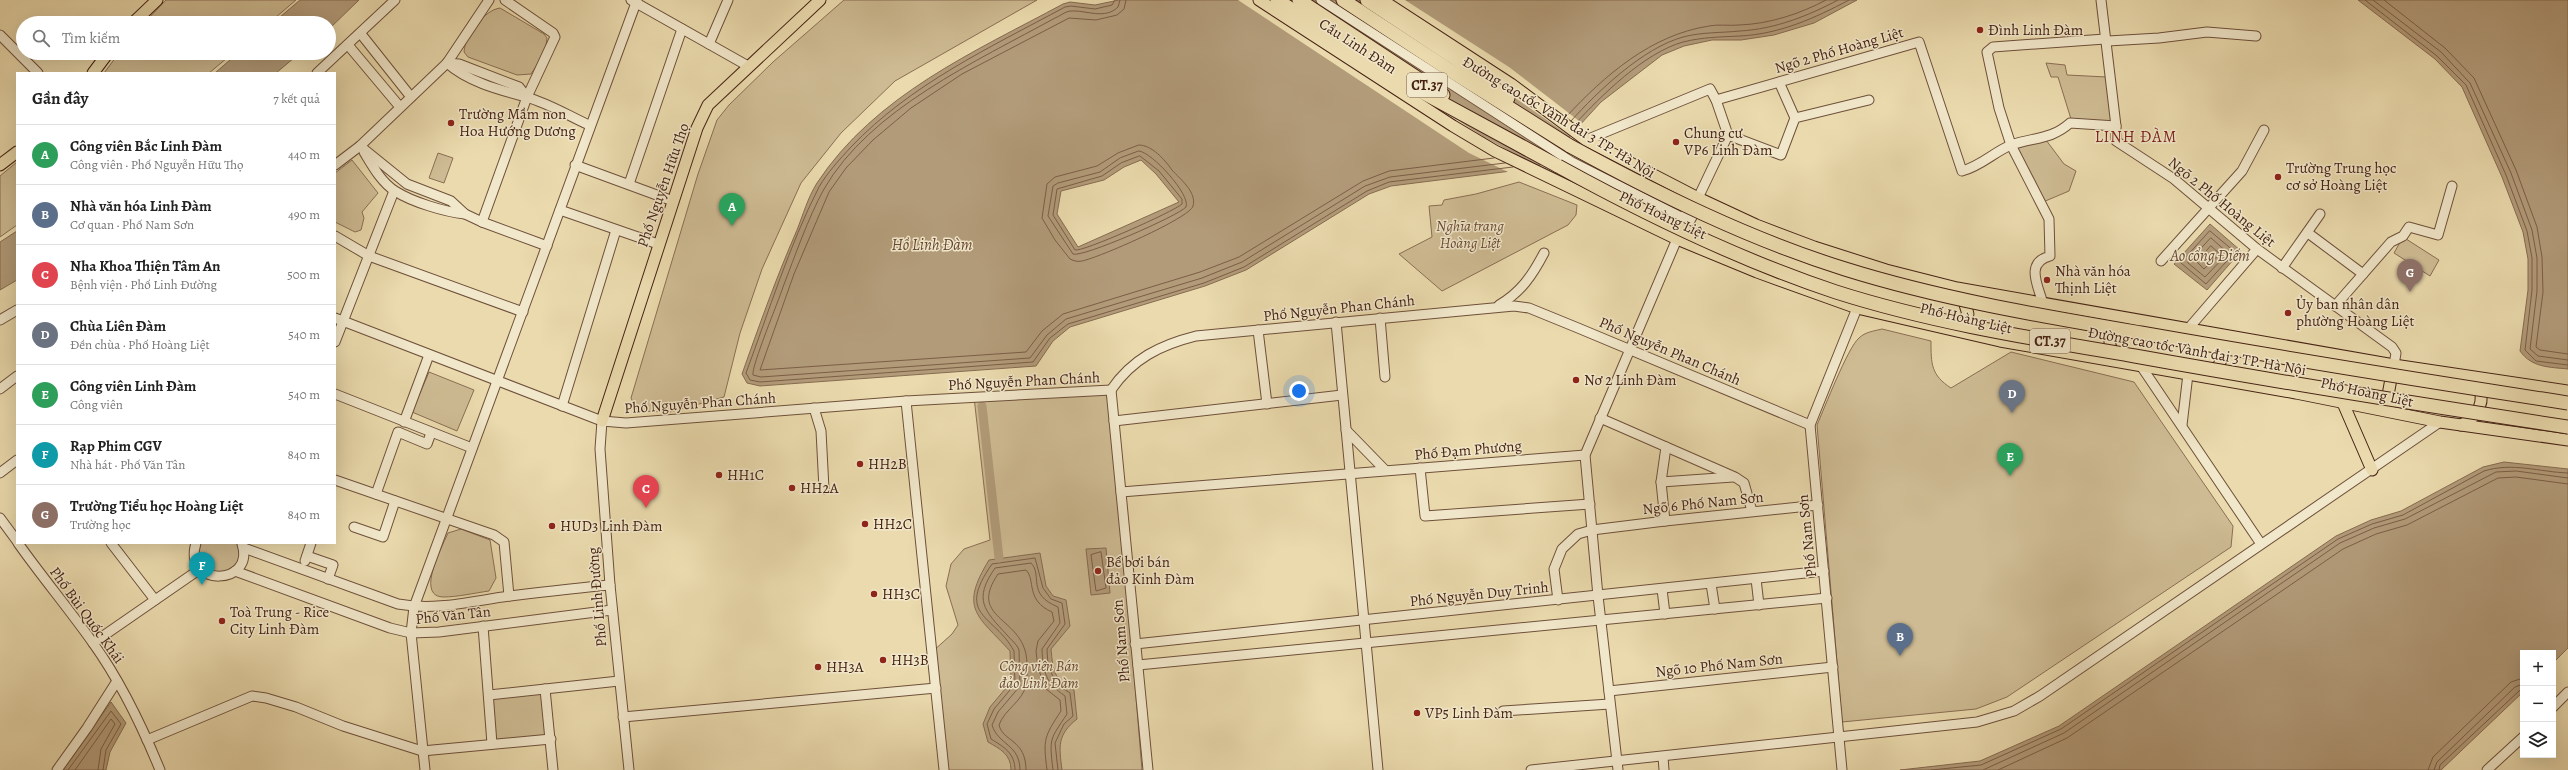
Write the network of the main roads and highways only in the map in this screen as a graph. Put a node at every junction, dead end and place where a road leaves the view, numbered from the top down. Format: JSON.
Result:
{"nodes":[{"id":1,"x":157,"y":0,"type":"edge"},
{"id":2,"x":820,"y":0,"type":"edge"},
{"id":3,"x":1259,"y":0,"type":"edge"},
{"id":4,"x":1277,"y":0,"type":"edge"},
{"id":5,"x":1299,"y":0,"type":"edge"},
{"id":6,"x":1343,"y":0,"type":"edge"},
{"id":7,"x":1367,"y":0,"type":"edge"},
{"id":8,"x":1382,"y":0,"type":"edge"},
{"id":9,"x":140,"y":16,"type":"edge"},
{"id":10,"x":103,"y":60,"type":"edge"},
{"id":11,"x":95,"y":72,"type":"edge"},
{"id":12,"x":1570,"y":146,"type":"junction"},
{"id":13,"x":16,"y":153,"type":"edge"},
{"id":14,"x":0,"y":165,"type":"edge"},
{"id":15,"x":1558,"y":166,"type":"junction"},
{"id":16,"x":1545,"y":176,"type":"joint"},
{"id":17,"x":1957,"y":288,"type":"junction"},
{"id":18,"x":2124,"y":319,"type":"junction"},
{"id":19,"x":1948,"y":330,"type":"junction"},
{"id":20,"x":2214,"y":334,"type":"junction"},
{"id":21,"x":2119,"y":362,"type":"junction"},
{"id":22,"x":2394,"y":365,"type":"junction"},
{"id":23,"x":2469,"y":376,"type":"junction"},
{"id":24,"x":2208,"y":377,"type":"junction"},
{"id":25,"x":2568,"y":391,"type":"edge"},
{"id":26,"x":2343,"y":403,"type":"junction"},
{"id":27,"x":2568,"y":403,"type":"edge"},
{"id":28,"x":2385,"y":412,"type":"junction"},
{"id":29,"x":602,"y":421,"type":"road end"},
{"id":30,"x":2461,"y":426,"type":"junction"},
{"id":31,"x":2568,"y":427,"type":"edge"},
{"id":32,"x":2568,"y":440,"type":"edge"},
{"id":33,"x":2372,"y":470,"type":"road end"}],
"edges":[{"from":1,"to":9,"type":"main road"},
{"from":2,"to":29,"type":"main road","name":"Phố Nguyễn Hữu Thọ"},
{"from":3,"to":16,"type":"main road","name":"Cầu Linh Đàm"},
{"from":4,"to":15,"type":"highway"},
{"from":5,"to":15,"type":"highway","name":"Đường cao tốc Vành đai 3 TP. Hà Nội","number":"CT.37"},
{"from":6,"to":12,"type":"highway","name":"Đường cao tốc Vành đai 3 TP. Hà Nội","number":"CT.37"},
{"from":7,"to":12,"type":"highway"},
{"from":8,"to":17,"type":"main road","name":"Phố Hoàng Liệt"},
{"from":10,"to":11,"type":"main road"},
{"from":12,"to":27,"type":"highway","name":"Đường cao tốc Vành đai 3 TP. Hà Nội","number":"CT.37","bridge":true},
{"from":13,"to":14,"type":"main road"},
{"from":15,"to":31,"type":"highway","name":"Đường cao tốc Vành đai 3 TP. Hà Nội","number":"CT.37","bridge":true},
{"from":16,"to":19,"type":"main road","name":"Phố Hoàng Liệt"},
{"from":17,"to":18,"type":"main road","name":"Phố Hoàng Liệt"},
{"from":17,"to":19,"type":"main road"},
{"from":18,"to":20,"type":"main road","name":"Phố Hoàng Liệt"},
{"from":18,"to":21,"type":"main road"},
{"from":19,"to":21,"type":"main road","name":"Phố Hoàng Liệt"},
{"from":20,"to":22,"type":"main road","name":"Phố Hoàng Liệt"},
{"from":20,"to":24,"type":"main road"},
{"from":21,"to":24,"type":"main road","name":"Phố Hoàng Liệt"},
{"from":22,"to":23,"type":"main road","name":"Phố Hoàng Liệt"},
{"from":22,"to":28,"type":"main road"},
{"from":23,"to":25,"type":"main road","name":"Phố Hoàng Liệt"},
{"from":23,"to":30,"type":"main road"},
{"from":24,"to":26,"type":"main road","name":"Phố Hoàng Liệt"},
{"from":26,"to":28,"type":"main road","name":"Phố Hoàng Liệt"},
{"from":26,"to":33,"type":"main road"},
{"from":28,"to":30,"type":"main road","name":"Phố Hoàng Liệt"},
{"from":30,"to":32,"type":"main road","name":"Phố Hoàng Liệt"}]}
